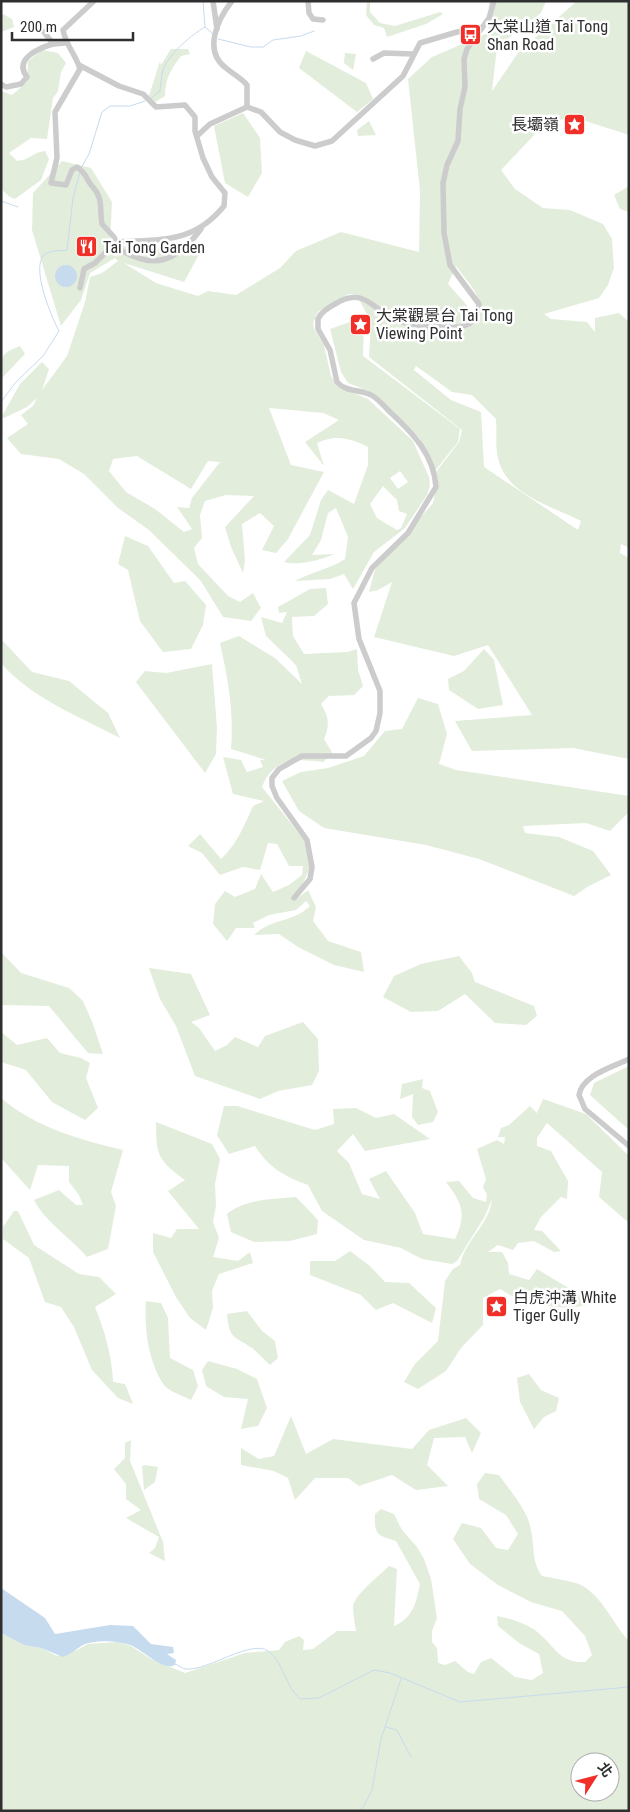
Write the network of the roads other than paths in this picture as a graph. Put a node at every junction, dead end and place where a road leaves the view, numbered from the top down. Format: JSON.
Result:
{"nodes":[{"id":1,"x":94,"y":1,"type":"edge"},
{"id":2,"x":213,"y":1,"type":"edge"},
{"id":3,"x":232,"y":1,"type":"edge"},
{"id":4,"x":308,"y":1,"type":"edge"},
{"id":5,"x":494,"y":1,"type":"edge"},
{"id":6,"x":323,"y":20,"type":"dead end"},
{"id":7,"x":482,"y":28,"type":"junction"},
{"id":8,"x":217,"y":29,"type":"junction"},
{"id":9,"x":471,"y":29,"type":"junction"},
{"id":10,"x":44,"y":32,"type":"dead end"},
{"id":11,"x":476,"y":36,"type":"junction"},
{"id":12,"x":65,"y":43,"type":"junction"},
{"id":13,"x":53,"y":44,"type":"junction"},
{"id":14,"x":413,"y":54,"type":"junction"},
{"id":15,"x":373,"y":59,"type":"dead end"},
{"id":16,"x":79,"y":65,"type":"junction"},
{"id":17,"x":1,"y":84,"type":"edge"},
{"id":18,"x":248,"y":107,"type":"junction"},
{"id":19,"x":197,"y":136,"type":"junction"},
{"id":20,"x":201,"y":229,"type":"junction"},
{"id":21,"x":116,"y":242,"type":"junction"},
{"id":22,"x":80,"y":288,"type":"dead end"},
{"id":23,"x":294,"y":898,"type":"dead end"},
{"id":24,"x":629,"y":1059,"type":"edge"},
{"id":25,"x":629,"y":1146,"type":"edge"}],
"edges":[{"from":1,"to":12,"type":"street"},
{"from":2,"to":8,"type":"street"},
{"from":3,"to":8,"type":"street"},
{"from":4,"to":6,"type":"street"},
{"from":5,"to":7,"type":"street"},
{"from":7,"to":9,"type":"street"},
{"from":7,"to":11,"type":"street"},
{"from":8,"to":18,"type":"street"},
{"from":9,"to":11,"type":"street"},
{"from":9,"to":14,"type":"street"},
{"from":10,"to":13,"type":"street"},
{"from":11,"to":23,"type":"street"},
{"from":12,"to":13,"type":"street"},
{"from":12,"to":16,"type":"street"},
{"from":13,"to":17,"type":"street"},
{"from":14,"to":15,"type":"street"},
{"from":14,"to":18,"type":"street"},
{"from":16,"to":19,"type":"street"},
{"from":16,"to":21,"type":"street"},
{"from":18,"to":19,"type":"street"},
{"from":19,"to":20,"type":"street"},
{"from":20,"to":21,"type":"street"},
{"from":20,"to":21,"type":"street"},
{"from":21,"to":22,"type":"street"},
{"from":24,"to":25,"type":"street"}]}
